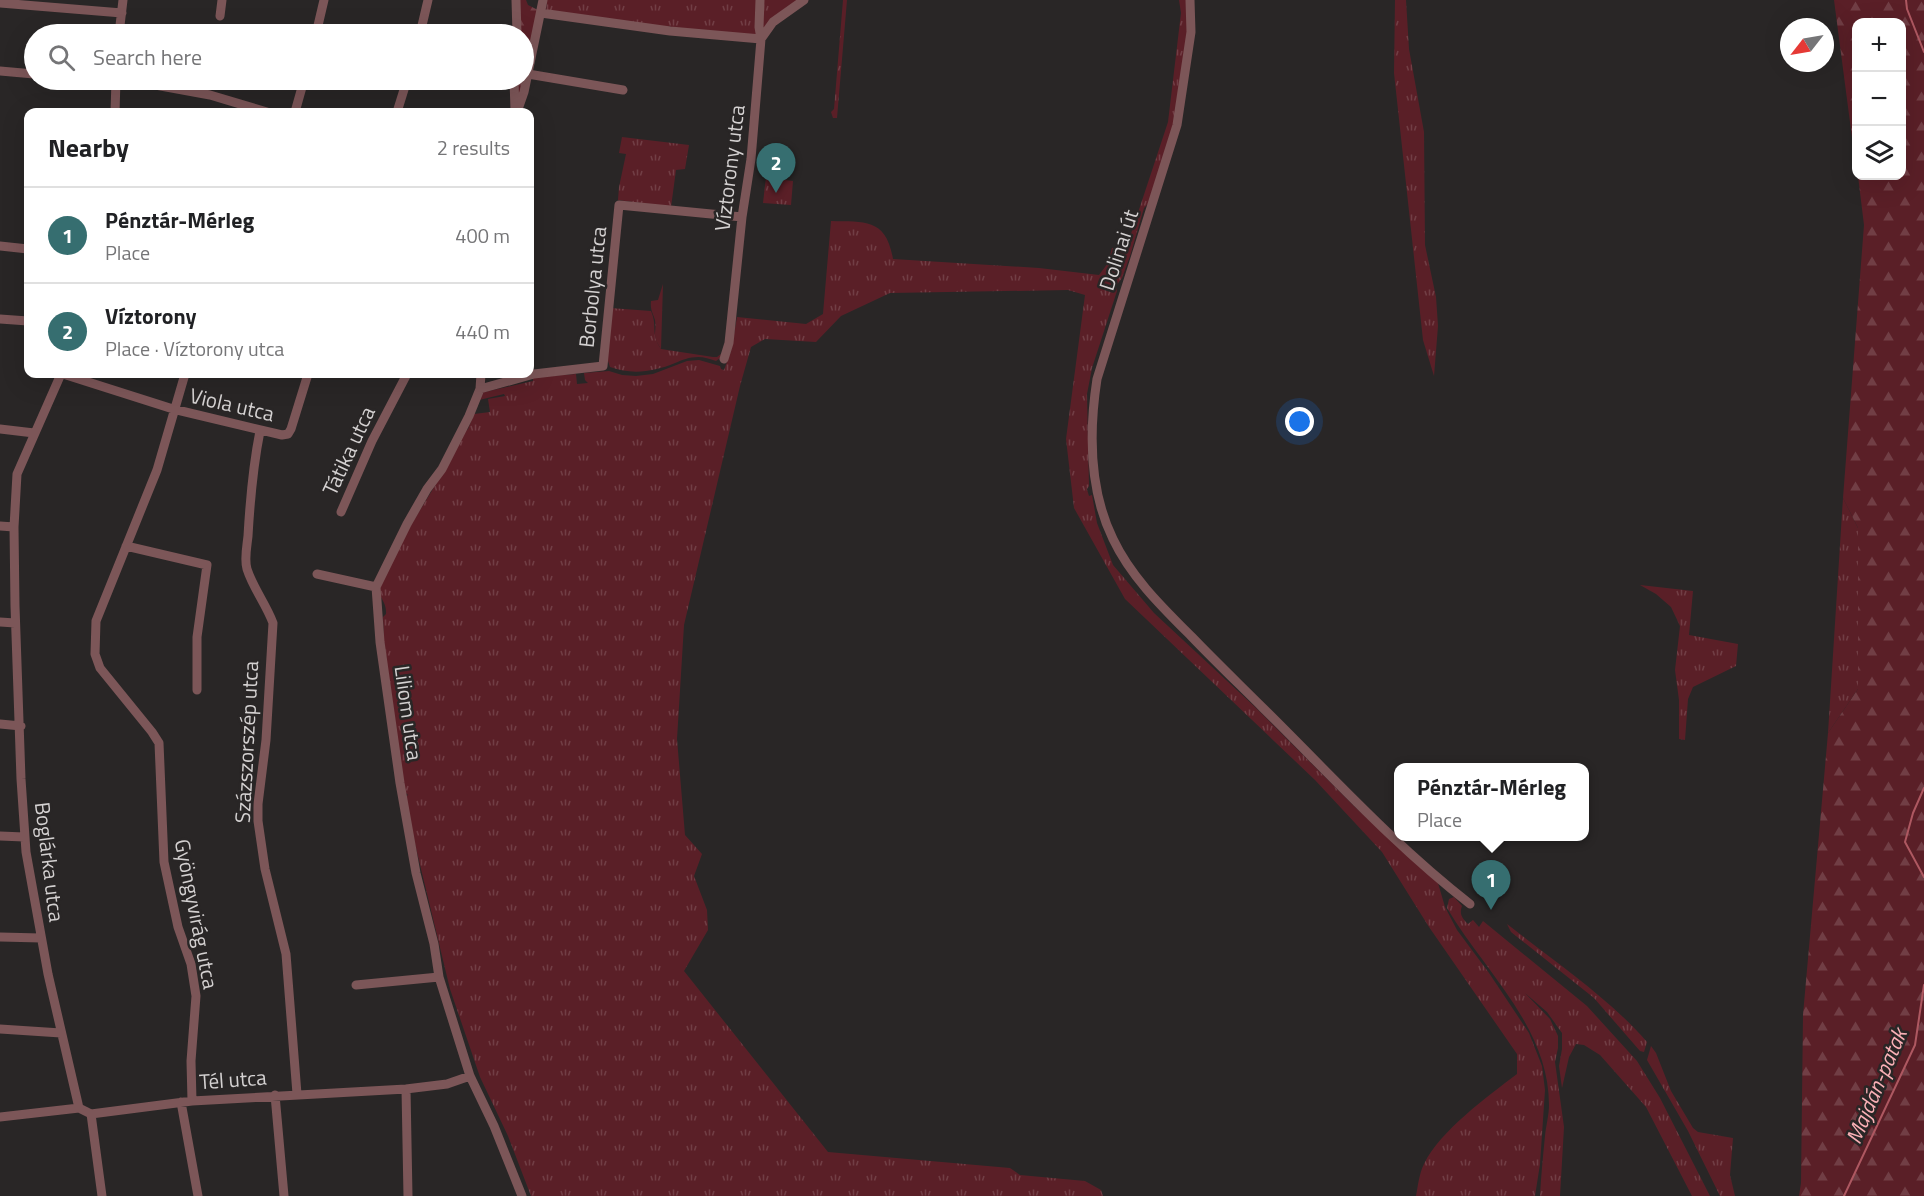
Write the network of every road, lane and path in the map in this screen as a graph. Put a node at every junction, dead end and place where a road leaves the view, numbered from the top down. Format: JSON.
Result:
{"nodes":[{"id":1,"x":123,"y":0,"type":"edge"},
{"id":2,"x":222,"y":0,"type":"edge"},
{"id":3,"x":324,"y":0,"type":"edge"},
{"id":4,"x":428,"y":0,"type":"edge"},
{"id":5,"x":516,"y":0,"type":"edge"},
{"id":6,"x":543,"y":0,"type":"edge"},
{"id":7,"x":760,"y":0,"type":"edge"},
{"id":8,"x":804,"y":0,"type":"edge"},
{"id":9,"x":1190,"y":0,"type":"edge"},
{"id":10,"x":0,"y":3,"type":"edge"},
{"id":11,"x":122,"y":13,"type":"junction"},
{"id":12,"x":541,"y":13,"type":"junction"},
{"id":13,"x":220,"y":16,"type":"dead end"},
{"id":14,"x":120,"y":24,"type":"edge"},
{"id":15,"x":318,"y":24,"type":"edge"},
{"id":16,"x":422,"y":24,"type":"edge"},
{"id":17,"x":517,"y":24,"type":"edge"},
{"id":18,"x":761,"y":39,"type":"junction"},
{"id":19,"x":534,"y":46,"type":"edge"},
{"id":20,"x":0,"y":71,"type":"edge"},
{"id":21,"x":24,"y":73,"type":"edge"},
{"id":22,"x":534,"y":75,"type":"edge"},
{"id":23,"x":116,"y":90,"type":"edge"},
{"id":24,"x":183,"y":90,"type":"edge"},
{"id":25,"x":301,"y":90,"type":"edge"},
{"id":26,"x":404,"y":90,"type":"edge"},
{"id":27,"x":515,"y":90,"type":"edge"},
{"id":28,"x":524,"y":90,"type":"edge"},
{"id":29,"x":623,"y":90,"type":"dead end"},
{"id":30,"x":115,"y":108,"type":"edge"},
{"id":31,"x":254,"y":108,"type":"edge"},
{"id":32,"x":296,"y":108,"type":"edge"},
{"id":33,"x":398,"y":108,"type":"edge"},
{"id":34,"x":516,"y":108,"type":"edge"},
{"id":35,"x":518,"y":108,"type":"edge"},
{"id":36,"x":742,"y":217,"type":"junction"},
{"id":37,"x":0,"y":246,"type":"edge"},
{"id":38,"x":24,"y":249,"type":"edge"},
{"id":39,"x":0,"y":319,"type":"edge"},
{"id":40,"x":24,"y":321,"type":"edge"},
{"id":41,"x":724,"y":359,"type":"dead end"},
{"id":42,"x":534,"y":374,"type":"edge"},
{"id":43,"x":60,"y":378,"type":"edge"},
{"id":44,"x":75,"y":378,"type":"edge"},
{"id":45,"x":184,"y":378,"type":"edge"},
{"id":46,"x":307,"y":378,"type":"edge"},
{"id":47,"x":405,"y":378,"type":"edge"},
{"id":48,"x":481,"y":378,"type":"edge"},
{"id":49,"x":520,"y":378,"type":"edge"},
{"id":50,"x":480,"y":389,"type":"junction"},
{"id":51,"x":173,"y":409,"type":"junction"},
{"id":52,"x":0,"y":429,"type":"edge"},
{"id":53,"x":260,"y":431,"type":"junction"},
{"id":54,"x":34,"y":433,"type":"junction"},
{"id":55,"x":341,"y":512,"type":"dead end"},
{"id":56,"x":0,"y":526,"type":"edge"},
{"id":57,"x":14,"y":527,"type":"junction"},
{"id":58,"x":126,"y":546,"type":"junction"},
{"id":59,"x":317,"y":574,"type":"dead end"},
{"id":60,"x":376,"y":587,"type":"junction"},
{"id":61,"x":0,"y":622,"type":"edge"},
{"id":62,"x":15,"y":623,"type":"junction"},
{"id":63,"x":197,"y":690,"type":"dead end"},
{"id":64,"x":0,"y":724,"type":"edge"},
{"id":65,"x":21,"y":726,"type":"junction"},
{"id":66,"x":0,"y":836,"type":"edge"},
{"id":67,"x":24,"y":837,"type":"junction"},
{"id":68,"x":1394,"y":838,"type":"edge"},
{"id":69,"x":1397,"y":841,"type":"edge"},
{"id":70,"x":1470,"y":904,"type":"dead end"},
{"id":71,"x":0,"y":937,"type":"edge"},
{"id":72,"x":41,"y":938,"type":"junction"},
{"id":73,"x":439,"y":976,"type":"junction"},
{"id":74,"x":356,"y":985,"type":"dead end"},
{"id":75,"x":0,"y":1029,"type":"edge"},
{"id":76,"x":61,"y":1033,"type":"junction"},
{"id":77,"x":470,"y":1076,"type":"junction"},
{"id":78,"x":406,"y":1089,"type":"junction"},
{"id":79,"x":297,"y":1094,"type":"junction"},
{"id":80,"x":275,"y":1095,"type":"junction"},
{"id":81,"x":192,"y":1101,"type":"junction"},
{"id":82,"x":181,"y":1102,"type":"junction"},
{"id":83,"x":79,"y":1108,"type":"junction"},
{"id":84,"x":91,"y":1114,"type":"junction"},
{"id":85,"x":0,"y":1118,"type":"edge"},
{"id":86,"x":102,"y":1196,"type":"edge"},
{"id":87,"x":198,"y":1196,"type":"edge"},
{"id":88,"x":284,"y":1196,"type":"edge"},
{"id":89,"x":408,"y":1196,"type":"edge"},
{"id":90,"x":522,"y":1196,"type":"edge"}],
"edges":[{"from":1,"to":11,"type":"street"},
{"from":2,"to":13,"type":"street"},
{"from":3,"to":15,"type":"street"},
{"from":4,"to":16,"type":"street"},
{"from":5,"to":17,"type":"street"},
{"from":6,"to":12,"type":"street"},
{"from":7,"to":18,"type":"street","name":"Víztorony utca"},
{"from":8,"to":18,"type":"street"},
{"from":9,"to":68,"type":"street","name":"Dolinai út"},
{"from":10,"to":11,"type":"street"},
{"from":11,"to":14,"type":"street"},
{"from":12,"to":18,"type":"street"},
{"from":12,"to":19,"type":"street"},
{"from":18,"to":36,"type":"street","name":"Víztorony utca"},
{"from":20,"to":21,"type":"street"},
{"from":22,"to":29,"type":"street"},
{"from":23,"to":30,"type":"street"},
{"from":24,"to":31,"type":"street"},
{"from":25,"to":32,"type":"street"},
{"from":26,"to":33,"type":"street"},
{"from":27,"to":34,"type":"street"},
{"from":28,"to":35,"type":"street"},
{"from":36,"to":41,"type":"street","name":"Víztorony utca"},
{"from":36,"to":42,"type":"street","name":"Borbolya utca"},
{"from":37,"to":38,"type":"street"},
{"from":39,"to":40,"type":"street"},
{"from":43,"to":54,"type":"street","name":"Boglárka utca"},
{"from":44,"to":51,"type":"street","name":"Viola utca"},
{"from":45,"to":51,"type":"street","name":"Gyöngyvirág utca"},
{"from":46,"to":53,"type":"street","name":"Viola utca"},
{"from":47,"to":55,"type":"street","name":"Tátika utca"},
{"from":48,"to":50,"type":"street"},
{"from":49,"to":50,"type":"street","name":"Borbolya utca"},
{"from":50,"to":60,"type":"street"},
{"from":51,"to":53,"type":"street","name":"Viola utca"},
{"from":51,"to":58,"type":"street","name":"Gyöngyvirág utca"},
{"from":52,"to":54,"type":"street"},
{"from":53,"to":79,"type":"street","name":"Százszorszép utca"},
{"from":54,"to":57,"type":"street","name":"Boglárka utca"},
{"from":56,"to":57,"type":"street"},
{"from":57,"to":62,"type":"street","name":"Boglárka utca"},
{"from":58,"to":63,"type":"street"},
{"from":58,"to":81,"type":"street","name":"Gyöngyvirág utca"},
{"from":59,"to":60,"type":"street"},
{"from":60,"to":73,"type":"street","name":"Liliom utca"},
{"from":61,"to":62,"type":"street"},
{"from":62,"to":65,"type":"street","name":"Boglárka utca"},
{"from":64,"to":65,"type":"street"},
{"from":65,"to":67,"type":"street","name":"Boglárka utca"},
{"from":66,"to":67,"type":"street"},
{"from":67,"to":72,"type":"street","name":"Boglárka utca"},
{"from":69,"to":70,"type":"street","name":"Dolinai út"},
{"from":71,"to":72,"type":"street"},
{"from":72,"to":76,"type":"street","name":"Boglárka utca"},
{"from":73,"to":74,"type":"street"},
{"from":73,"to":77,"type":"street","name":"Liliom utca"},
{"from":75,"to":76,"type":"street"},
{"from":76,"to":83,"type":"street","name":"Boglárka utca"},
{"from":77,"to":78,"type":"street","name":"Tél utca"},
{"from":77,"to":90,"type":"street","name":"Liliom utca"},
{"from":78,"to":79,"type":"street","name":"Tél utca"},
{"from":78,"to":89,"type":"street"},
{"from":79,"to":80,"type":"street","name":"Tél utca"},
{"from":80,"to":81,"type":"street","name":"Tél utca"},
{"from":80,"to":88,"type":"street"},
{"from":81,"to":82,"type":"street","name":"Tél utca"},
{"from":82,"to":84,"type":"street","name":"Tél utca"},
{"from":82,"to":87,"type":"street"},
{"from":83,"to":84,"type":"street"},
{"from":83,"to":85,"type":"street"},
{"from":84,"to":86,"type":"street"}]}
